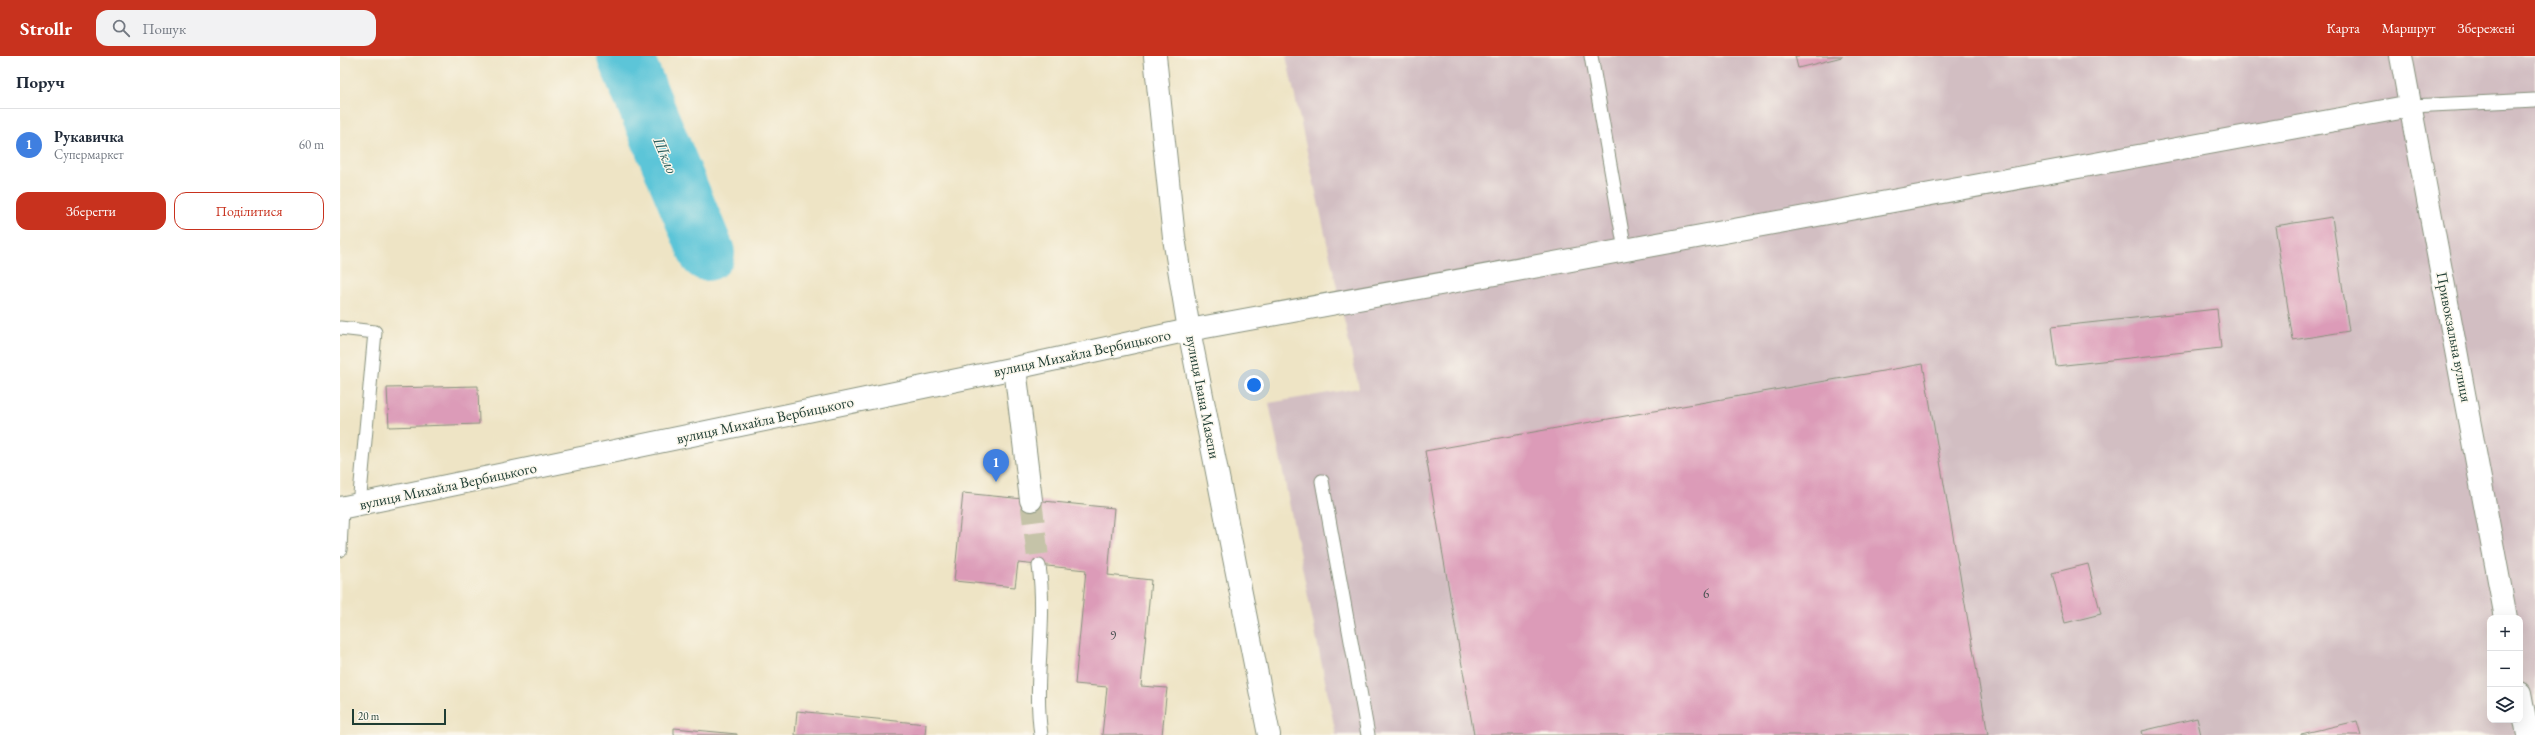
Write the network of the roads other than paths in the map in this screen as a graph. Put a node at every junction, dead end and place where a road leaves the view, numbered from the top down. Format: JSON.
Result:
{"nodes":[{"id":1,"x":1155,"y":56,"type":"edge"},
{"id":2,"x":1591,"y":56,"type":"edge"},
{"id":3,"x":2401,"y":56,"type":"edge"},
{"id":4,"x":2535,"y":100,"type":"edge"},
{"id":5,"x":2411,"y":106,"type":"junction"},
{"id":6,"x":1625,"y":250,"type":"junction"},
{"id":7,"x":340,"y":328,"type":"edge"},
{"id":8,"x":1189,"y":330,"type":"junction"},
{"id":9,"x":1015,"y":368,"type":"junction"},
{"id":10,"x":1322,"y":481,"type":"dead end"},
{"id":11,"x":1031,"y":500,"type":"tunnel mouth"},
{"id":12,"x":347,"y":507,"type":"edge"},
{"id":13,"x":340,"y":550,"type":"edge"},
{"id":14,"x":1039,"y":566,"type":"tunnel mouth"},
{"id":15,"x":2505,"y":615,"type":"edge"},
{"id":16,"x":2523,"y":709,"type":"edge"},
{"id":17,"x":1041,"y":735,"type":"edge"},
{"id":18,"x":1269,"y":735,"type":"edge"},
{"id":19,"x":1368,"y":735,"type":"edge"},
{"id":20,"x":2528,"y":735,"type":"edge"}],
"edges":[{"from":1,"to":8,"type":"street","name":"вулиця Івана Мазепи"},
{"from":2,"to":6,"type":"lane"},
{"from":3,"to":5,"type":"street","name":"Привокзальна вулиця"},
{"from":4,"to":5,"type":"lane"},
{"from":5,"to":6,"type":"street","name":"вулиця Михайла Вербицького"},
{"from":5,"to":15,"type":"street","name":"Привокзальна вулиця"},
{"from":6,"to":8,"type":"street","name":"вулиця Михайла Вербицького"},
{"from":7,"to":12,"type":"lane"},
{"from":8,"to":9,"type":"street","name":"вулиця Михайла Вербицького"},
{"from":8,"to":18,"type":"street","name":"вулиця Івана Мазепи"},
{"from":9,"to":11,"type":"street"},
{"from":9,"to":12,"type":"street","name":"вулиця Михайла Вербицького"},
{"from":10,"to":19,"type":"lane"},
{"from":12,"to":13,"type":"lane"},
{"from":14,"to":17,"type":"lane"},
{"from":16,"to":20,"type":"street"}]}
